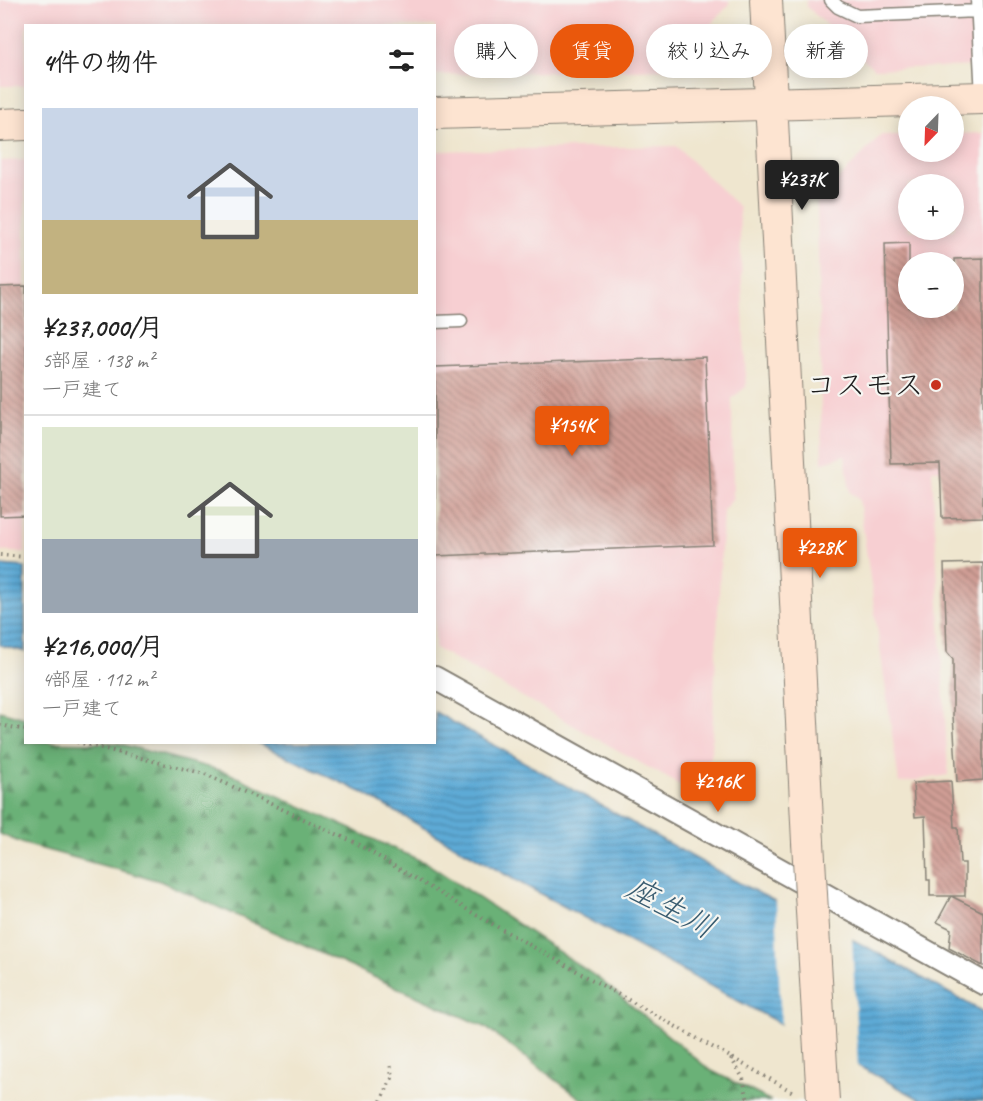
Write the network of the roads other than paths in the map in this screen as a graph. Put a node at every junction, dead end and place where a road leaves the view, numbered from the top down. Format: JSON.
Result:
{"nodes":[{"id":1,"x":766,"y":0,"type":"edge"},
{"id":2,"x":831,"y":0,"type":"edge"},
{"id":3,"x":978,"y":5,"type":"edge"},
{"id":4,"x":982,"y":98,"type":"edge"},
{"id":5,"x":771,"y":105,"type":"junction"},
{"id":6,"x":436,"y":113,"type":"edge"},
{"id":7,"x":24,"y":124,"type":"edge"},
{"id":8,"x":0,"y":125,"type":"edge"},
{"id":9,"x":461,"y":321,"type":"dead end"},
{"id":10,"x":436,"y":322,"type":"edge"},
{"id":11,"x":436,"y":679,"type":"edge"},
{"id":12,"x":983,"y":983,"type":"edge"},
{"id":13,"x":811,"y":1098,"type":"edge"}],
"edges":[{"from":1,"to":5,"type":"street"},
{"from":2,"to":3,"type":"lane"},
{"from":3,"to":4,"type":"lane"},
{"from":4,"to":5,"type":"street"},
{"from":5,"to":6,"type":"street"},
{"from":5,"to":13,"type":"street","bridge":true},
{"from":7,"to":8,"type":"street"},
{"from":9,"to":10,"type":"lane"},
{"from":11,"to":12,"type":"street"}]}
